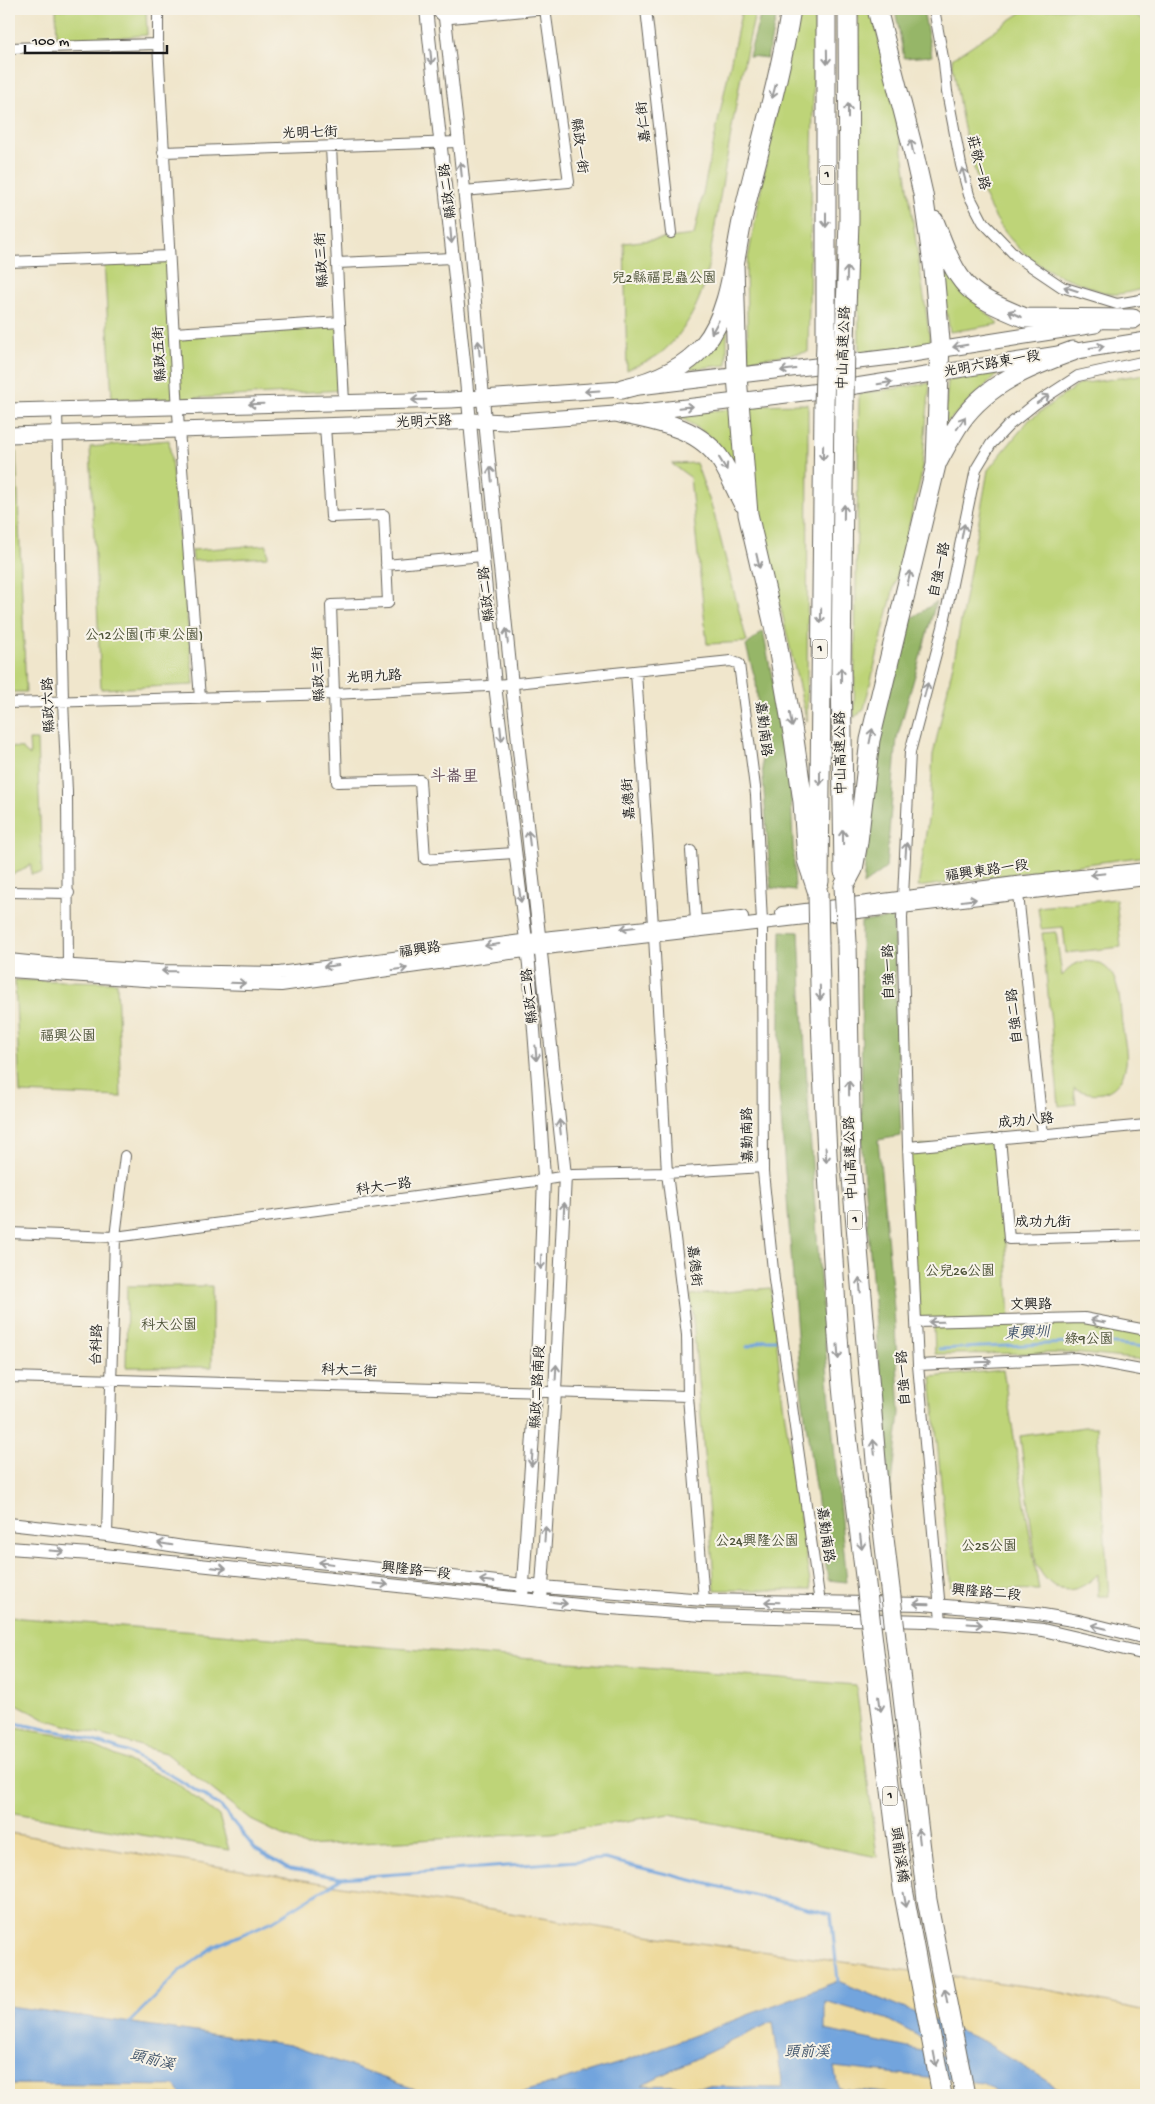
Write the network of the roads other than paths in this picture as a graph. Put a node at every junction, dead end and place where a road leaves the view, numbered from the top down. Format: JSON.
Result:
{"nodes":[{"id":1,"x":158,"y":9,"type":"edge"},
{"id":2,"x":426,"y":9,"type":"edge"},
{"id":3,"x":545,"y":9,"type":"edge"},
{"id":4,"x":646,"y":9,"type":"edge"},
{"id":5,"x":791,"y":9,"type":"edge"},
{"id":6,"x":826,"y":9,"type":"edge"},
{"id":7,"x":848,"y":9,"type":"edge"},
{"id":8,"x":877,"y":9,"type":"edge"},
{"id":9,"x":934,"y":9,"type":"edge"},
{"id":10,"x":441,"y":12,"type":"edge"},
{"id":11,"x":158,"y":44,"type":"junction"},
{"id":12,"x":9,"y":48,"type":"edge"},
{"id":13,"x":458,"y":142,"type":"junction"},
{"id":14,"x":441,"y":144,"type":"junction"},
{"id":15,"x":331,"y":147,"type":"junction"},
{"id":16,"x":163,"y":152,"type":"junction"},
{"id":17,"x":463,"y":191,"type":"junction"},
{"id":18,"x":923,"y":194,"type":"junction"},
{"id":19,"x":670,"y":233,"type":"dead end"},
{"id":20,"x":169,"y":256,"type":"junction"},
{"id":21,"x":453,"y":258,"type":"junction"},
{"id":22,"x":9,"y":262,"type":"edge"},
{"id":23,"x":337,"y":263,"type":"junction"},
{"id":24,"x":734,"y":264,"type":"junction"},
{"id":25,"x":1146,"y":299,"type":"edge"},
{"id":26,"x":1140,"y":318,"type":"edge"},
{"id":27,"x":340,"y":322,"type":"junction"},
{"id":28,"x":174,"y":333,"type":"junction"},
{"id":29,"x":1146,"y":340,"type":"edge"},
{"id":30,"x":939,"y":349,"type":"junction"},
{"id":31,"x":1073,"y":351,"type":"junction"},
{"id":32,"x":1146,"y":361,"type":"edge"},
{"id":33,"x":837,"y":364,"type":"joint"},
{"id":34,"x":938,"y":374,"type":"junction"},
{"id":35,"x":737,"y":376,"type":"junction"},
{"id":36,"x":622,"y":389,"type":"junction"},
{"id":37,"x":840,"y":396,"type":"junction"},
{"id":38,"x":483,"y":397,"type":"junction"},
{"id":39,"x":467,"y":398,"type":"junction"},
{"id":40,"x":344,"y":402,"type":"junction"},
{"id":41,"x":740,"y":402,"type":"junction"},
{"id":42,"x":178,"y":406,"type":"junction"},
{"id":43,"x":57,"y":409,"type":"junction"},
{"id":44,"x":9,"y":410,"type":"edge"},
{"id":45,"x":620,"y":413,"type":"junction"},
{"id":46,"x":477,"y":421,"type":"junction"},
{"id":47,"x":325,"y":426,"type":"junction"},
{"id":48,"x":179,"y":430,"type":"junction"},
{"id":49,"x":57,"y":434,"type":"junction"},
{"id":50,"x":9,"y":435,"type":"edge"},
{"id":51,"x":936,"y":465,"type":"junction"},
{"id":52,"x":748,"y":514,"type":"junction"},
{"id":53,"x":482,"y":556,"type":"junction"},
{"id":54,"x":386,"y":565,"type":"junction"},
{"id":55,"x":740,"y":664,"type":"joint"},
{"id":56,"x":636,"y":672,"type":"junction"},
{"id":57,"x":512,"y":684,"type":"junction"},
{"id":58,"x":495,"y":685,"type":"junction"},
{"id":59,"x":334,"y":694,"type":"junction"},
{"id":60,"x":200,"y":698,"type":"junction"},
{"id":61,"x":63,"y":701,"type":"junction"},
{"id":62,"x":9,"y":703,"type":"edge"},
{"id":63,"x":691,"y":851,"type":"dead end"},
{"id":64,"x":514,"y":853,"type":"junction"},
{"id":65,"x":1146,"y":869,"type":"edge"},
{"id":66,"x":1146,"y":879,"type":"edge"},
{"id":67,"x":844,"y":886,"type":"junction"},
{"id":68,"x":9,"y":892,"type":"edge"},
{"id":69,"x":818,"y":893,"type":"junction"},
{"id":70,"x":68,"y":894,"type":"junction"},
{"id":71,"x":1018,"y":894,"type":"junction"},
{"id":72,"x":903,"y":903,"type":"junction"},
{"id":73,"x":833,"y":912,"type":"joint"},
{"id":74,"x":761,"y":919,"type":"junction"},
{"id":75,"x":696,"y":921,"type":"junction"},
{"id":76,"x":653,"y":930,"type":"junction"},
{"id":77,"x":541,"y":944,"type":"junction"},
{"id":78,"x":526,"y":946,"type":"junction"},
{"id":79,"x":9,"y":960,"type":"edge"},
{"id":80,"x":68,"y":970,"type":"junction"},
{"id":81,"x":9,"y":971,"type":"edge"},
{"id":82,"x":1146,"y":1125,"type":"edge"},
{"id":83,"x":1043,"y":1135,"type":"junction"},
{"id":84,"x":1000,"y":1138,"type":"junction"},
{"id":85,"x":908,"y":1146,"type":"junction"},
{"id":86,"x":125,"y":1156,"type":"dead end"},
{"id":87,"x":763,"y":1167,"type":"junction"},
{"id":88,"x":666,"y":1173,"type":"junction"},
{"id":89,"x":565,"y":1175,"type":"junction"},
{"id":90,"x":544,"y":1178,"type":"junction"},
{"id":91,"x":9,"y":1233,"type":"edge"},
{"id":92,"x":1146,"y":1235,"type":"edge"},
{"id":93,"x":115,"y":1237,"type":"junction"},
{"id":94,"x":916,"y":1322,"type":"junction"},
{"id":95,"x":1146,"y":1330,"type":"edge"},
{"id":96,"x":918,"y":1364,"type":"junction"},
{"id":97,"x":1146,"y":1371,"type":"edge"},
{"id":98,"x":9,"y":1377,"type":"edge"},
{"id":99,"x":111,"y":1380,"type":"junction"},
{"id":100,"x":536,"y":1391,"type":"junction"},
{"id":101,"x":555,"y":1392,"type":"junction"},
{"id":102,"x":688,"y":1396,"type":"junction"},
{"id":103,"x":855,"y":1494,"type":"joint"},
{"id":104,"x":879,"y":1496,"type":"joint"},
{"id":105,"x":9,"y":1524,"type":"edge"},
{"id":106,"x":107,"y":1535,"type":"junction"},
{"id":107,"x":9,"y":1548,"type":"edge"},
{"id":108,"x":524,"y":1584,"type":"junction"},
{"id":109,"x":542,"y":1587,"type":"junction"},
{"id":110,"x":522,"y":1598,"type":"junction"},
{"id":111,"x":704,"y":1600,"type":"junction"},
{"id":112,"x":541,"y":1601,"type":"junction"},
{"id":113,"x":820,"y":1604,"type":"junction"},
{"id":114,"x":940,"y":1605,"type":"junction"},
{"id":115,"x":941,"y":1621,"type":"junction"},
{"id":116,"x":1146,"y":1638,"type":"edge"},
{"id":117,"x":1146,"y":1654,"type":"edge"},
{"id":118,"x":942,"y":2095,"type":"edge"},
{"id":119,"x":965,"y":2095,"type":"edge"}],
"edges":[{"from":1,"to":11,"type":"street","name":"縣政五街"},
{"from":2,"to":14,"type":"street","name":"縣政二路","one_way":true},
{"from":3,"to":10,"type":"street"},
{"from":3,"to":17,"type":"street","name":"縣政一街"},
{"from":4,"to":19,"type":"street","name":"嘉仁街"},
{"from":5,"to":24,"type":"highway","one_way":true},
{"from":6,"to":69,"type":"highway","name":"中山高速公路","number":"1","one_way":true,"bridge":true},
{"from":37,"to":7,"type":"highway","name":"中山高速公路","number":"1","one_way":true,"bridge":true},
{"from":18,"to":8,"type":"highway","one_way":true},
{"from":25,"to":9,"type":"street","name":"莊敬一路","one_way":true},
{"from":10,"to":13,"type":"street","name":"縣政二路"},
{"from":11,"to":12,"type":"street"},
{"from":11,"to":16,"type":"street","name":"縣政五街"},
{"from":13,"to":14,"type":"street","name":"光明七街"},
{"from":17,"to":13,"type":"street","name":"縣政二路","one_way":true},
{"from":14,"to":15,"type":"street","name":"光明七街"},
{"from":14,"to":21,"type":"street","name":"縣政二路","one_way":true},
{"from":15,"to":16,"type":"street","name":"光明七街"},
{"from":15,"to":23,"type":"street","name":"縣政三街"},
{"from":16,"to":20,"type":"street","name":"縣政五街"},
{"from":38,"to":17,"type":"street","name":"縣政二路","one_way":true},
{"from":26,"to":18,"type":"highway","one_way":true},
{"from":18,"to":30,"type":"highway"},
{"from":20,"to":22,"type":"street"},
{"from":20,"to":28,"type":"street","name":"縣政五街"},
{"from":21,"to":23,"type":"street"},
{"from":21,"to":39,"type":"street","name":"縣政二路"},
{"from":23,"to":27,"type":"street","name":"縣政三街"},
{"from":24,"to":35,"type":"highway"},
{"from":24,"to":36,"type":"highway","one_way":true},
{"from":26,"to":30,"type":"main road","name":"光明六路東一段","one_way":true},
{"from":27,"to":28,"type":"street"},
{"from":27,"to":40,"type":"street","name":"縣政三街"},
{"from":28,"to":42,"type":"street","name":"縣政五街"},
{"from":31,"to":29,"type":"main road","name":"光明六路東一段","one_way":true},
{"from":30,"to":33,"type":"main road","name":"光明六路東一段"},
{"from":30,"to":34,"type":"highway"},
{"from":31,"to":34,"type":"main road","name":"光明六路東一段"},
{"from":51,"to":31,"type":"highway","one_way":true},
{"from":72,"to":32,"type":"street","name":"自強一路","one_way":true},
{"from":33,"to":35,"type":"main road","name":"光明六路","one_way":true},
{"from":37,"to":34,"type":"main road","name":"光明六路東一段","one_way":true},
{"from":34,"to":51,"type":"highway"},
{"from":35,"to":36,"type":"main road","name":"光明六路"},
{"from":35,"to":41,"type":"highway"},
{"from":36,"to":38,"type":"main road","name":"光明六路","one_way":true},
{"from":37,"to":41,"type":"main road","name":"光明六路"},
{"from":67,"to":37,"type":"highway","name":"中山高速公路","number":"1","one_way":true},
{"from":38,"to":39,"type":"main road","name":"光明六路"},
{"from":38,"to":46,"type":"street","name":"縣政二路"},
{"from":39,"to":40,"type":"main road","name":"光明六路","one_way":true},
{"from":39,"to":46,"type":"street","name":"縣政二路"},
{"from":40,"to":42,"type":"main road","name":"光明六路","one_way":true},
{"from":45,"to":41,"type":"main road","name":"光明六路","one_way":true},
{"from":41,"to":52,"type":"highway"},
{"from":42,"to":43,"type":"main road","name":"光明六路"},
{"from":42,"to":48,"type":"street","name":"縣政五街"},
{"from":43,"to":44,"type":"main road","name":"光明六路"},
{"from":43,"to":49,"type":"street","name":"縣政六路"},
{"from":45,"to":46,"type":"main road","name":"光明六路"},
{"from":45,"to":52,"type":"highway","one_way":true},
{"from":46,"to":47,"type":"main road","name":"光明六路"},
{"from":46,"to":53,"type":"street","name":"縣政二路"},
{"from":57,"to":46,"type":"street","name":"縣政二路","one_way":true},
{"from":47,"to":48,"type":"main road","name":"光明六路"},
{"from":47,"to":54,"type":"street","name":"縣政三街"},
{"from":48,"to":49,"type":"main road","name":"光明六路"},
{"from":48,"to":60,"type":"street","name":"縣政五街"},
{"from":49,"to":50,"type":"main road","name":"光明六路"},
{"from":49,"to":61,"type":"street","name":"縣政六路"},
{"from":67,"to":51,"type":"highway","one_way":true},
{"from":52,"to":69,"type":"highway","one_way":true},
{"from":53,"to":54,"type":"street","name":"縣政二路"},
{"from":53,"to":58,"type":"street","name":"縣政二路"},
{"from":54,"to":59,"type":"street","name":"縣政三街"},
{"from":55,"to":56,"type":"street","name":"光明九路"},
{"from":55,"to":74,"type":"street","name":"嘉勤南路"},
{"from":56,"to":57,"type":"street","name":"光明九路"},
{"from":56,"to":76,"type":"street","name":"嘉德街"},
{"from":57,"to":58,"type":"street","name":"光明九路"},
{"from":77,"to":57,"type":"street","name":"縣政二路","one_way":true},
{"from":58,"to":59,"type":"street","name":"光明九路"},
{"from":58,"to":64,"type":"street","name":"縣政二路","one_way":true},
{"from":59,"to":60,"type":"street","name":"光明九路"},
{"from":59,"to":64,"type":"street","name":"縣政三街"},
{"from":60,"to":61,"type":"street","name":"光明九路"},
{"from":61,"to":62,"type":"street","name":"光明九路"},
{"from":61,"to":70,"type":"street","name":"縣政六路"},
{"from":63,"to":75,"type":"street"},
{"from":64,"to":78,"type":"street","name":"縣政二路","one_way":true},
{"from":65,"to":72,"type":"street","name":"福興東路一段","one_way":true},
{"from":66,"to":71,"type":"street","name":"福興東路一段"},
{"from":104,"to":67,"type":"highway","name":"中山高速公路","number":"1","one_way":true,"bridge":true},
{"from":68,"to":70,"type":"street"},
{"from":69,"to":103,"type":"highway","name":"中山高速公路","number":"1","one_way":true,"bridge":true},
{"from":70,"to":80,"type":"street","name":"縣政六路"},
{"from":72,"to":71,"type":"street","name":"福興東路一段","one_way":true},
{"from":71,"to":83,"type":"street","name":"自強二路"},
{"from":72,"to":73,"type":"street","name":"福興東路一段"},
{"from":72,"to":85,"type":"street","name":"自強一路"},
{"from":73,"to":74,"type":"street","name":"福興路"},
{"from":74,"to":75,"type":"street","name":"福興路"},
{"from":74,"to":76,"type":"street","name":"福興路"},
{"from":74,"to":87,"type":"street","name":"嘉勤南路"},
{"from":75,"to":76,"type":"street","name":"福興路"},
{"from":76,"to":77,"type":"street","name":"福興路"},
{"from":76,"to":88,"type":"street","name":"嘉德街"},
{"from":77,"to":78,"type":"street","name":"福興路"},
{"from":89,"to":77,"type":"street","name":"縣政二路","one_way":true},
{"from":78,"to":80,"type":"street","name":"福興路"},
{"from":78,"to":90,"type":"street","name":"縣政二路南段","one_way":true},
{"from":79,"to":80,"type":"street","name":"福興路"},
{"from":80,"to":81,"type":"street","name":"福興路"},
{"from":82,"to":83,"type":"street","name":"成功八路"},
{"from":83,"to":84,"type":"street","name":"成功八路"},
{"from":84,"to":85,"type":"street","name":"成功八路"},
{"from":84,"to":92,"type":"street","name":"成功九街"},
{"from":85,"to":94,"type":"street","name":"自強一路"},
{"from":86,"to":93,"type":"street","name":"台科路"},
{"from":87,"to":88,"type":"street","name":"科大一路"},
{"from":87,"to":113,"type":"street","name":"嘉勤南路"},
{"from":88,"to":89,"type":"street","name":"科大一路"},
{"from":88,"to":102,"type":"street","name":"嘉德街"},
{"from":89,"to":90,"type":"street","name":"科大一路"},
{"from":101,"to":89,"type":"street","name":"縣政二路南段","one_way":true},
{"from":90,"to":93,"type":"street","name":"科大一路"},
{"from":90,"to":100,"type":"street","name":"縣政二路南段","one_way":true},
{"from":91,"to":93,"type":"street","name":"科大一路"},
{"from":93,"to":99,"type":"street","name":"台科路"},
{"from":95,"to":94,"type":"street","name":"文興路","one_way":true},
{"from":94,"to":96,"type":"street","name":"自強一路"},
{"from":96,"to":97,"type":"street","one_way":true},
{"from":96,"to":114,"type":"street","name":"自強一路"},
{"from":98,"to":99,"type":"street","name":"科大二街"},
{"from":99,"to":100,"type":"street","name":"科大二街"},
{"from":99,"to":106,"type":"street","name":"台科路"},
{"from":100,"to":101,"type":"street","name":"科大二街"},
{"from":100,"to":108,"type":"street","name":"縣政二路南段","one_way":true},
{"from":101,"to":102,"type":"street","name":"科大二街"},
{"from":109,"to":101,"type":"street","name":"縣政二路南段","one_way":true},
{"from":102,"to":111,"type":"street","name":"嘉德街"},
{"from":103,"to":118,"type":"highway","name":"頭前溪橋","number":"1","one_way":true,"bridge":true},
{"from":119,"to":104,"type":"highway","name":"頭前溪橋","number":"1","one_way":true,"bridge":true},
{"from":105,"to":106,"type":"street","name":"興隆路一段"},
{"from":108,"to":106,"type":"street","name":"興隆路一段","one_way":true},
{"from":107,"to":110,"type":"street","name":"興隆路一段","one_way":true},
{"from":108,"to":109,"type":"street","name":"興隆路一段"},
{"from":108,"to":110,"type":"street","name":"縣政二路南段"},
{"from":109,"to":111,"type":"street","name":"興隆路一段"},
{"from":109,"to":112,"type":"street","name":"縣政二路南段"},
{"from":110,"to":112,"type":"street","name":"興隆路一段"},
{"from":113,"to":111,"type":"street","name":"興隆路一段","one_way":true},
{"from":112,"to":115,"type":"street","name":"興隆路一段","one_way":true},
{"from":114,"to":113,"type":"street","name":"興隆路二段","one_way":true},
{"from":114,"to":115,"type":"street","name":"自強一路"},
{"from":116,"to":114,"type":"street","name":"興隆路二段","one_way":true},
{"from":115,"to":117,"type":"street","one_way":true}]}
